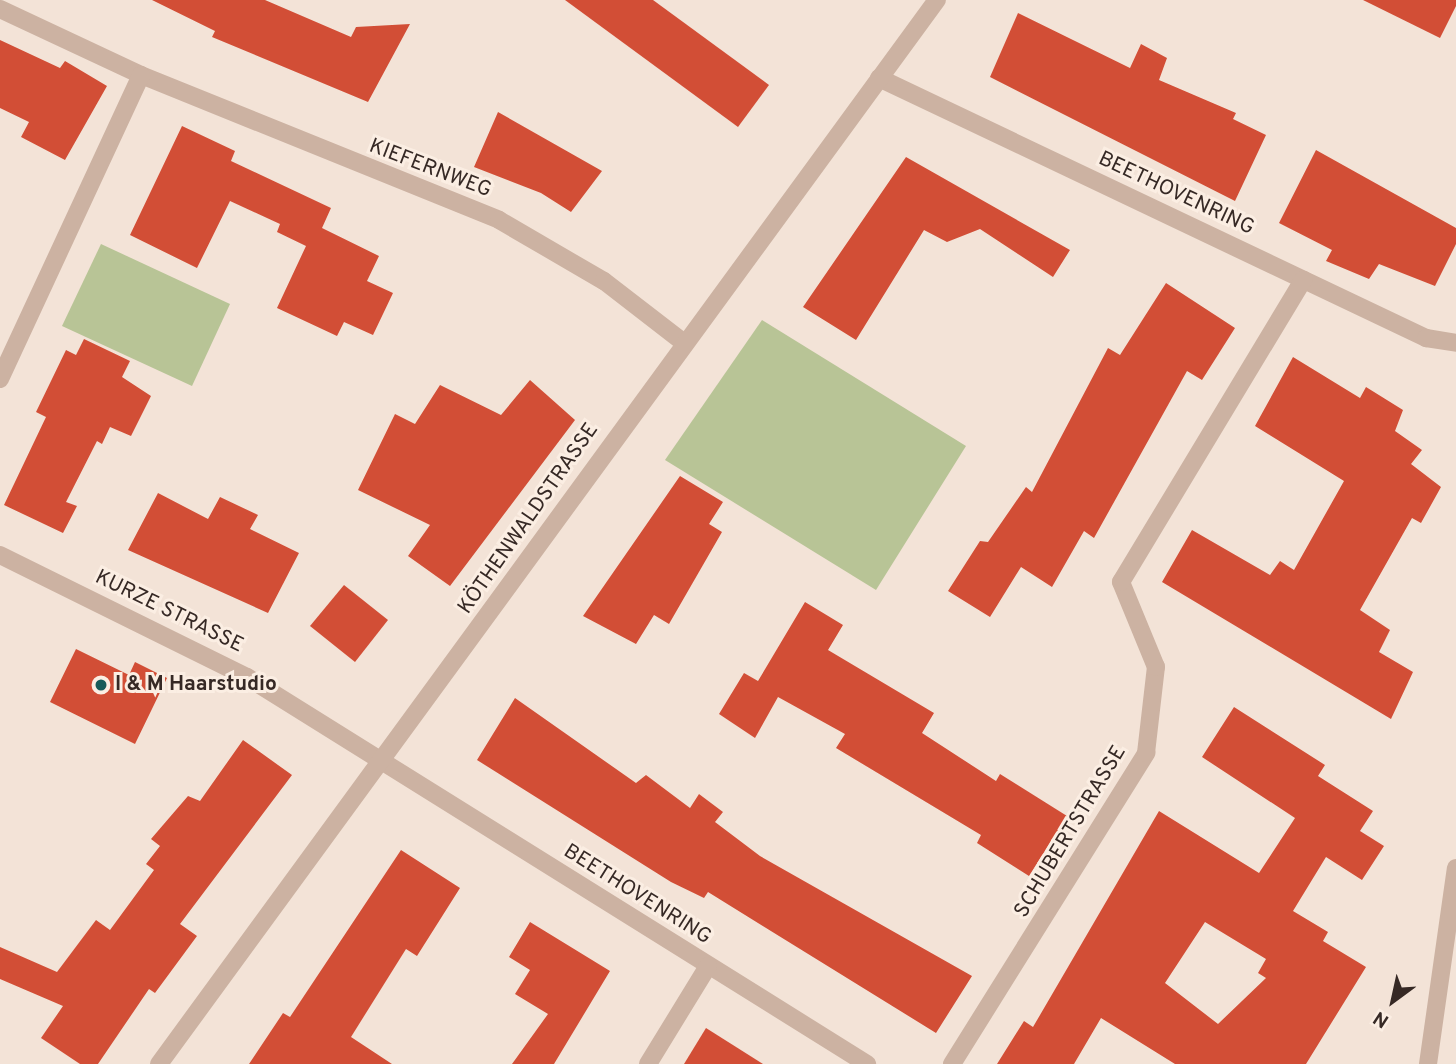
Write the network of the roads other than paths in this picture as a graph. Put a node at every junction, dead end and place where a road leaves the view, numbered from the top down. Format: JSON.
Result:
{"nodes":[{"id":1,"x":937,"y":0,"type":"edge"},
{"id":2,"x":0,"y":9,"type":"edge"},
{"id":3,"x":141,"y":75,"type":"junction"},
{"id":4,"x":880,"y":78,"type":"junction"},
{"id":5,"x":1303,"y":280,"type":"junction"},
{"id":6,"x":683,"y":342,"type":"junction"},
{"id":7,"x":1456,"y":343,"type":"edge"},
{"id":8,"x":0,"y":379,"type":"edge"},
{"id":9,"x":0,"y":555,"type":"edge"},
{"id":10,"x":383,"y":765,"type":"junction"},
{"id":11,"x":1456,"y":868,"type":"edge"},
{"id":12,"x":708,"y":966,"type":"junction"},
{"id":13,"x":159,"y":1064,"type":"edge"},
{"id":14,"x":648,"y":1064,"type":"edge"},
{"id":15,"x":867,"y":1064,"type":"edge"},
{"id":16,"x":952,"y":1064,"type":"edge"},
{"id":17,"x":1428,"y":1064,"type":"edge"}],
"edges":[{"from":1,"to":4,"type":"street","name":"KÖTHENWALDSTRASSE"},
{"from":2,"to":3,"type":"street","name":"KIEFERNWEG"},
{"from":3,"to":6,"type":"street","name":"KIEFERNWEG"},
{"from":3,"to":8,"type":"street"},
{"from":4,"to":5,"type":"street","name":"BEETHOVENRING"},
{"from":4,"to":6,"type":"street","name":"KÖTHENWALDSTRASSE"},
{"from":5,"to":7,"type":"street","name":"BEETHOVENRING"},
{"from":5,"to":16,"type":"street","name":"SCHUBERTSTRASSE"},
{"from":6,"to":10,"type":"street","name":"KÖTHENWALDSTRASSE"},
{"from":9,"to":10,"type":"street","name":"KURZE STRASSE"},
{"from":10,"to":12,"type":"street","name":"BEETHOVENRING"},
{"from":10,"to":13,"type":"street","name":"KÖTHENWALDSTRASSE"},
{"from":11,"to":17,"type":"street"},
{"from":12,"to":14,"type":"street"},
{"from":12,"to":15,"type":"street","name":"BEETHOVENRING"}]}
